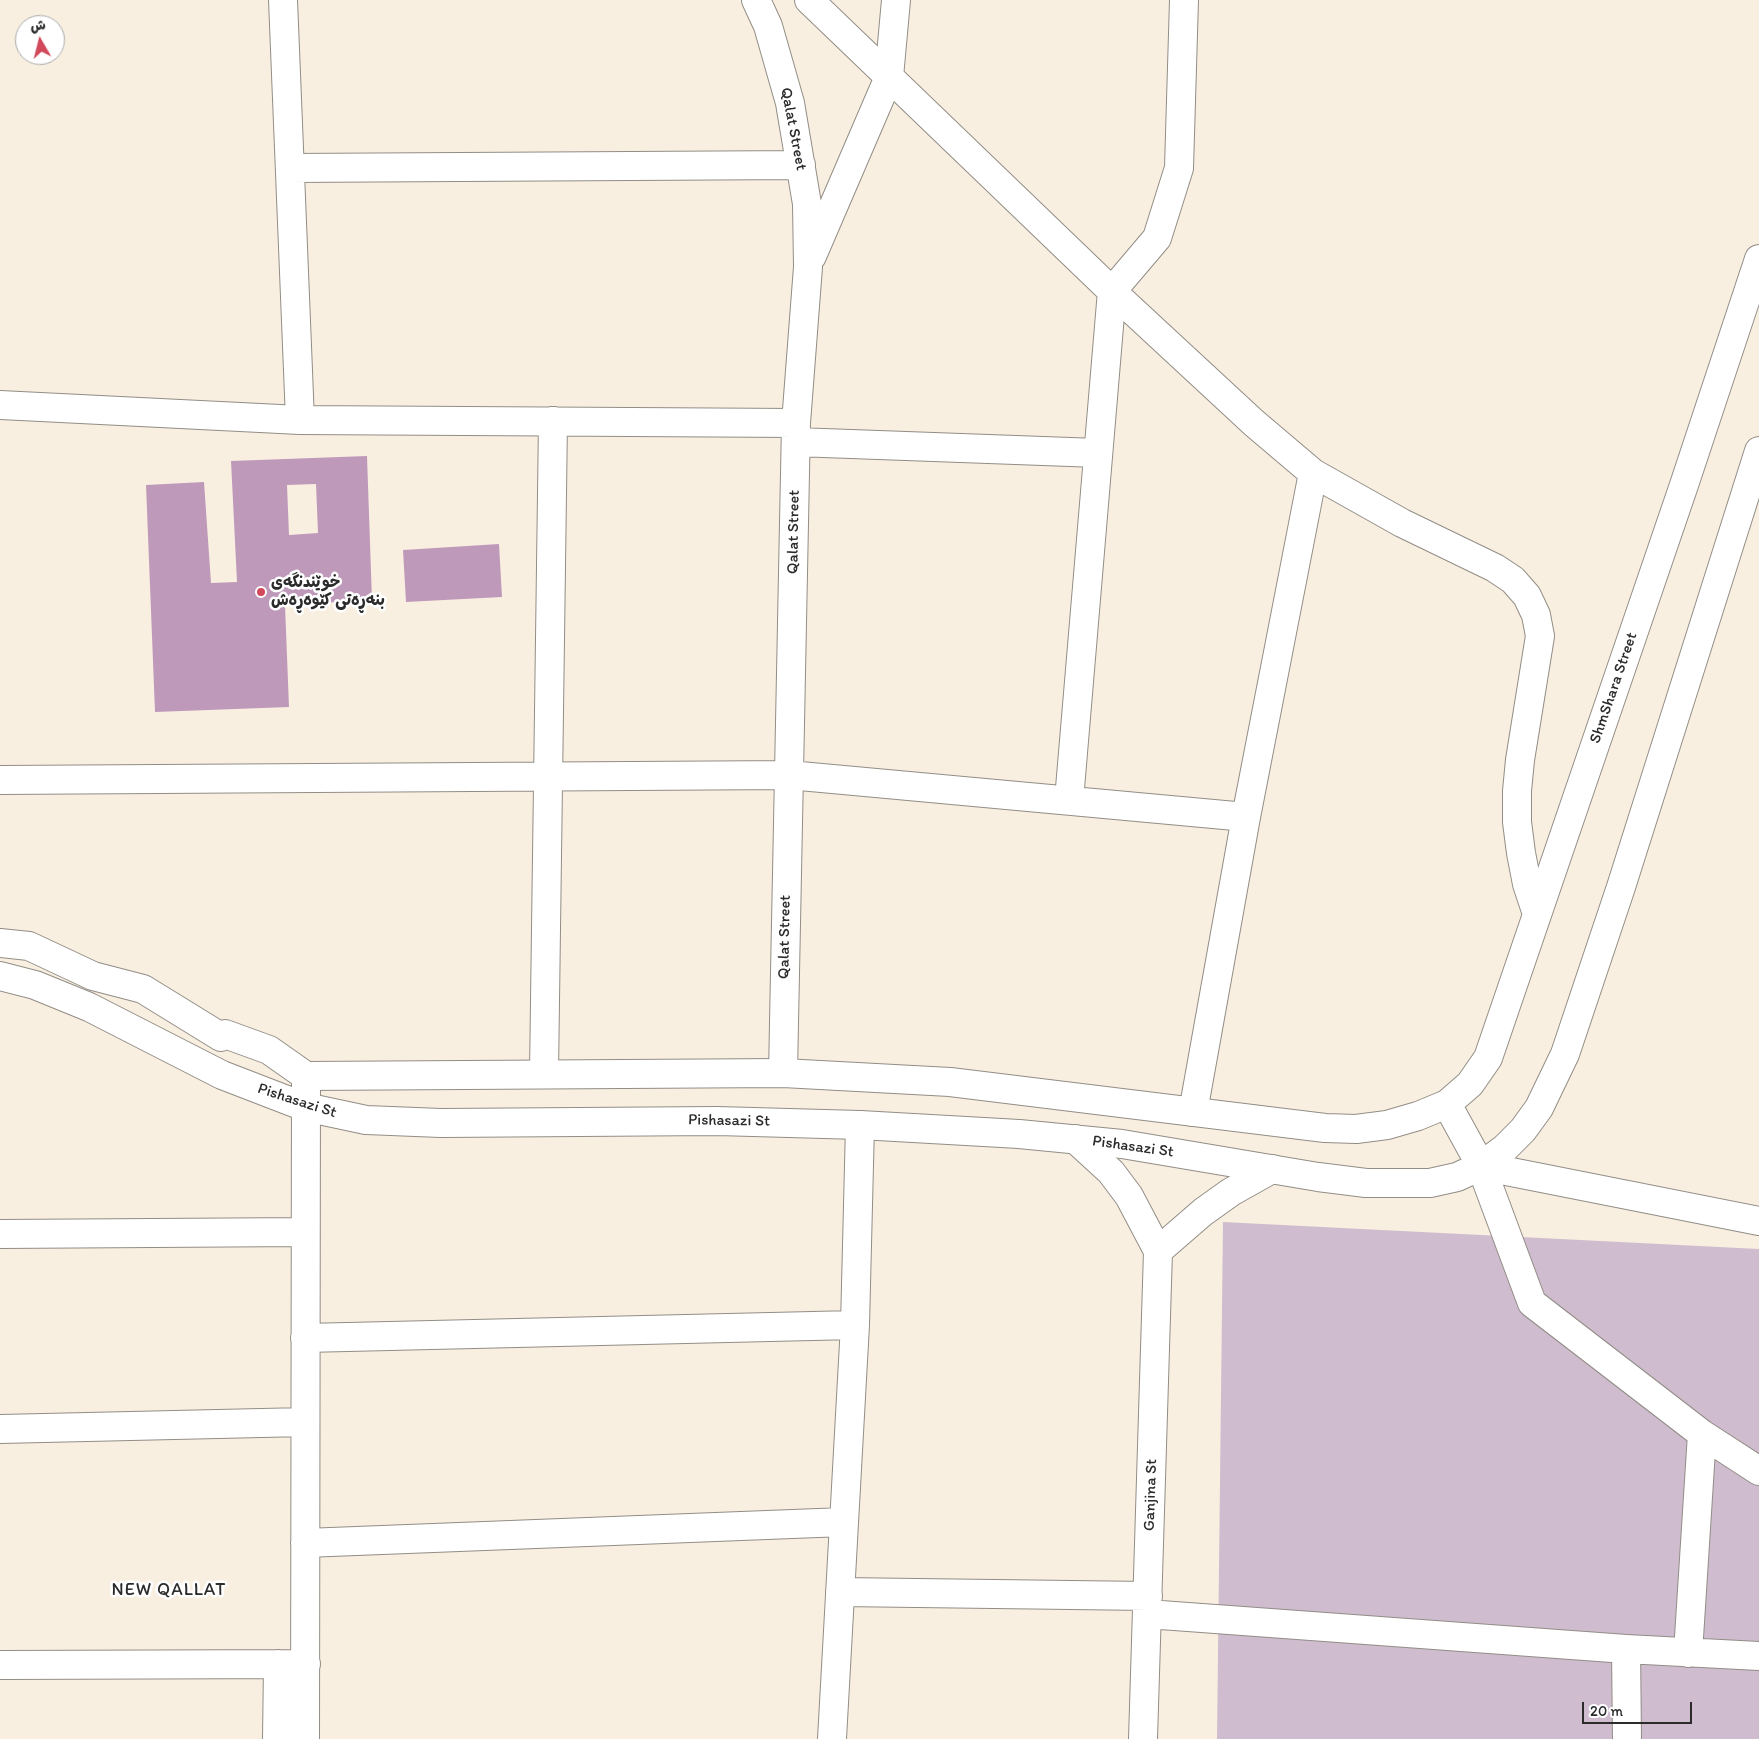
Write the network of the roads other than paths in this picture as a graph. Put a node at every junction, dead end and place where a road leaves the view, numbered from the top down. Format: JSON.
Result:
{"nodes":[{"id":1,"x":283,"y":0,"type":"edge"},
{"id":2,"x":756,"y":0,"type":"edge"},
{"id":3,"x":809,"y":0,"type":"edge"},
{"id":4,"x":896,"y":0,"type":"edge"},
{"id":5,"x":1184,"y":0,"type":"edge"},
{"id":6,"x":889,"y":77,"type":"junction"},
{"id":7,"x":800,"y":165,"type":"junction"},
{"id":8,"x":290,"y":168,"type":"junction"},
{"id":9,"x":1759,"y":259,"type":"edge"},
{"id":10,"x":808,"y":267,"type":"junction"},
{"id":11,"x":1112,"y":291,"type":"junction"},
{"id":12,"x":0,"y":405,"type":"edge"},
{"id":13,"x":300,"y":420,"type":"junction"},
{"id":14,"x":553,"y":421,"type":"junction"},
{"id":15,"x":796,"y":433,"type":"junction"},
{"id":16,"x":1759,"y":451,"type":"edge"},
{"id":17,"x":1098,"y":453,"type":"junction"},
{"id":18,"x":1313,"y":473,"type":"junction"},
{"id":19,"x":789,"y":775,"type":"junction"},
{"id":20,"x":547,"y":777,"type":"junction"},
{"id":21,"x":0,"y":780,"type":"edge"},
{"id":22,"x":1069,"y":800,"type":"junction"},
{"id":23,"x":1246,"y":817,"type":"junction"},
{"id":24,"x":1537,"y":914,"type":"junction"},
{"id":25,"x":0,"y":943,"type":"edge"},
{"id":26,"x":0,"y":976,"type":"edge"},
{"id":27,"x":783,"y":1073,"type":"junction"},
{"id":28,"x":544,"y":1074,"type":"junction"},
{"id":29,"x":306,"y":1076,"type":"junction"},
{"id":30,"x":1447,"y":1104,"type":"junction"},
{"id":31,"x":305,"y":1106,"type":"junction"},
{"id":32,"x":1193,"y":1112,"type":"junction"},
{"id":33,"x":860,"y":1125,"type":"junction"},
{"id":34,"x":1076,"y":1138,"type":"junction"},
{"id":35,"x":1481,"y":1166,"type":"junction"},
{"id":36,"x":1272,"y":1169,"type":"junction"},
{"id":37,"x":1759,"y":1221,"type":"edge"},
{"id":38,"x":305,"y":1232,"type":"junction"},
{"id":39,"x":0,"y":1234,"type":"edge"},
{"id":40,"x":1158,"y":1251,"type":"junction"},
{"id":41,"x":855,"y":1325,"type":"junction"},
{"id":42,"x":305,"y":1338,"type":"junction"},
{"id":43,"x":305,"y":1422,"type":"junction"},
{"id":44,"x":0,"y":1429,"type":"edge"},
{"id":45,"x":1702,"y":1434,"type":"junction"},
{"id":46,"x":1759,"y":1471,"type":"edge"},
{"id":47,"x":844,"y":1522,"type":"junction"},
{"id":48,"x":305,"y":1543,"type":"junction"},
{"id":49,"x":840,"y":1592,"type":"junction"},
{"id":50,"x":1147,"y":1605,"type":"junction"},
{"id":51,"x":1626,"y":1649,"type":"junction"},
{"id":52,"x":1688,"y":1653,"type":"junction"},
{"id":53,"x":1759,"y":1656,"type":"edge"},
{"id":54,"x":0,"y":1664,"type":"edge"},
{"id":55,"x":278,"y":1664,"type":"junction"},
{"id":56,"x":306,"y":1664,"type":"junction"},
{"id":57,"x":278,"y":1739,"type":"edge"},
{"id":58,"x":305,"y":1739,"type":"edge"},
{"id":59,"x":832,"y":1739,"type":"edge"},
{"id":60,"x":1143,"y":1739,"type":"edge"},
{"id":61,"x":1627,"y":1739,"type":"edge"}],
"edges":[{"from":1,"to":8,"type":"street"},
{"from":2,"to":7,"type":"street","name":"Qalat Street"},
{"from":3,"to":6,"type":"street"},
{"from":4,"to":6,"type":"street"},
{"from":5,"to":11,"type":"street"},
{"from":6,"to":10,"type":"street"},
{"from":6,"to":11,"type":"street"},
{"from":7,"to":8,"type":"street"},
{"from":7,"to":10,"type":"street","name":"Qalat Street"},
{"from":8,"to":13,"type":"street"},
{"from":9,"to":24,"type":"street","name":"ShmShara Street"},
{"from":10,"to":15,"type":"street","name":"Qalat Street"},
{"from":11,"to":17,"type":"street"},
{"from":11,"to":18,"type":"street"},
{"from":12,"to":13,"type":"street"},
{"from":13,"to":14,"type":"street"},
{"from":14,"to":15,"type":"street"},
{"from":14,"to":20,"type":"street"},
{"from":15,"to":17,"type":"street"},
{"from":15,"to":19,"type":"street","name":"Qalat Street"},
{"from":16,"to":35,"type":"street"},
{"from":17,"to":22,"type":"street"},
{"from":18,"to":23,"type":"street"},
{"from":18,"to":24,"type":"street"},
{"from":19,"to":20,"type":"street"},
{"from":19,"to":22,"type":"street"},
{"from":19,"to":27,"type":"street","name":"Qalat Street"},
{"from":20,"to":21,"type":"street"},
{"from":20,"to":28,"type":"street"},
{"from":22,"to":23,"type":"street"},
{"from":23,"to":32,"type":"street"},
{"from":24,"to":30,"type":"street","name":"ShmShara Street"},
{"from":25,"to":29,"type":"street","name":"Pishasazi St"},
{"from":26,"to":31,"type":"street","name":"Pishasazi St"},
{"from":27,"to":28,"type":"street","name":"Pishasazi St"},
{"from":27,"to":32,"type":"street","name":"Pishasazi St"},
{"from":28,"to":29,"type":"street","name":"Pishasazi St"},
{"from":29,"to":31,"type":"street"},
{"from":30,"to":32,"type":"street","name":"Pishasazi St"},
{"from":30,"to":35,"type":"street"},
{"from":31,"to":33,"type":"street","name":"Pishasazi St"},
{"from":31,"to":38,"type":"street"},
{"from":33,"to":34,"type":"street","name":"Pishasazi St"},
{"from":33,"to":41,"type":"street"},
{"from":34,"to":36,"type":"street","name":"Pishasazi St"},
{"from":34,"to":40,"type":"street","name":"Ganjina St"},
{"from":35,"to":36,"type":"street","name":"Pishasazi St"},
{"from":35,"to":37,"type":"street"},
{"from":35,"to":45,"type":"street"},
{"from":36,"to":40,"type":"street"},
{"from":38,"to":39,"type":"street"},
{"from":38,"to":42,"type":"street"},
{"from":40,"to":50,"type":"street","name":"Ganjina St"},
{"from":41,"to":42,"type":"street"},
{"from":41,"to":47,"type":"street"},
{"from":42,"to":43,"type":"street"},
{"from":43,"to":44,"type":"street"},
{"from":43,"to":48,"type":"street"},
{"from":45,"to":46,"type":"street"},
{"from":45,"to":52,"type":"street"},
{"from":47,"to":48,"type":"street"},
{"from":47,"to":49,"type":"street"},
{"from":48,"to":56,"type":"street"},
{"from":49,"to":50,"type":"street"},
{"from":49,"to":59,"type":"street"},
{"from":50,"to":51,"type":"street"},
{"from":50,"to":60,"type":"street","name":"Ganjina St"},
{"from":51,"to":52,"type":"street"},
{"from":51,"to":61,"type":"street"},
{"from":52,"to":53,"type":"street"},
{"from":54,"to":55,"type":"street"},
{"from":55,"to":56,"type":"street"},
{"from":55,"to":57,"type":"street"},
{"from":56,"to":58,"type":"street"}]}
